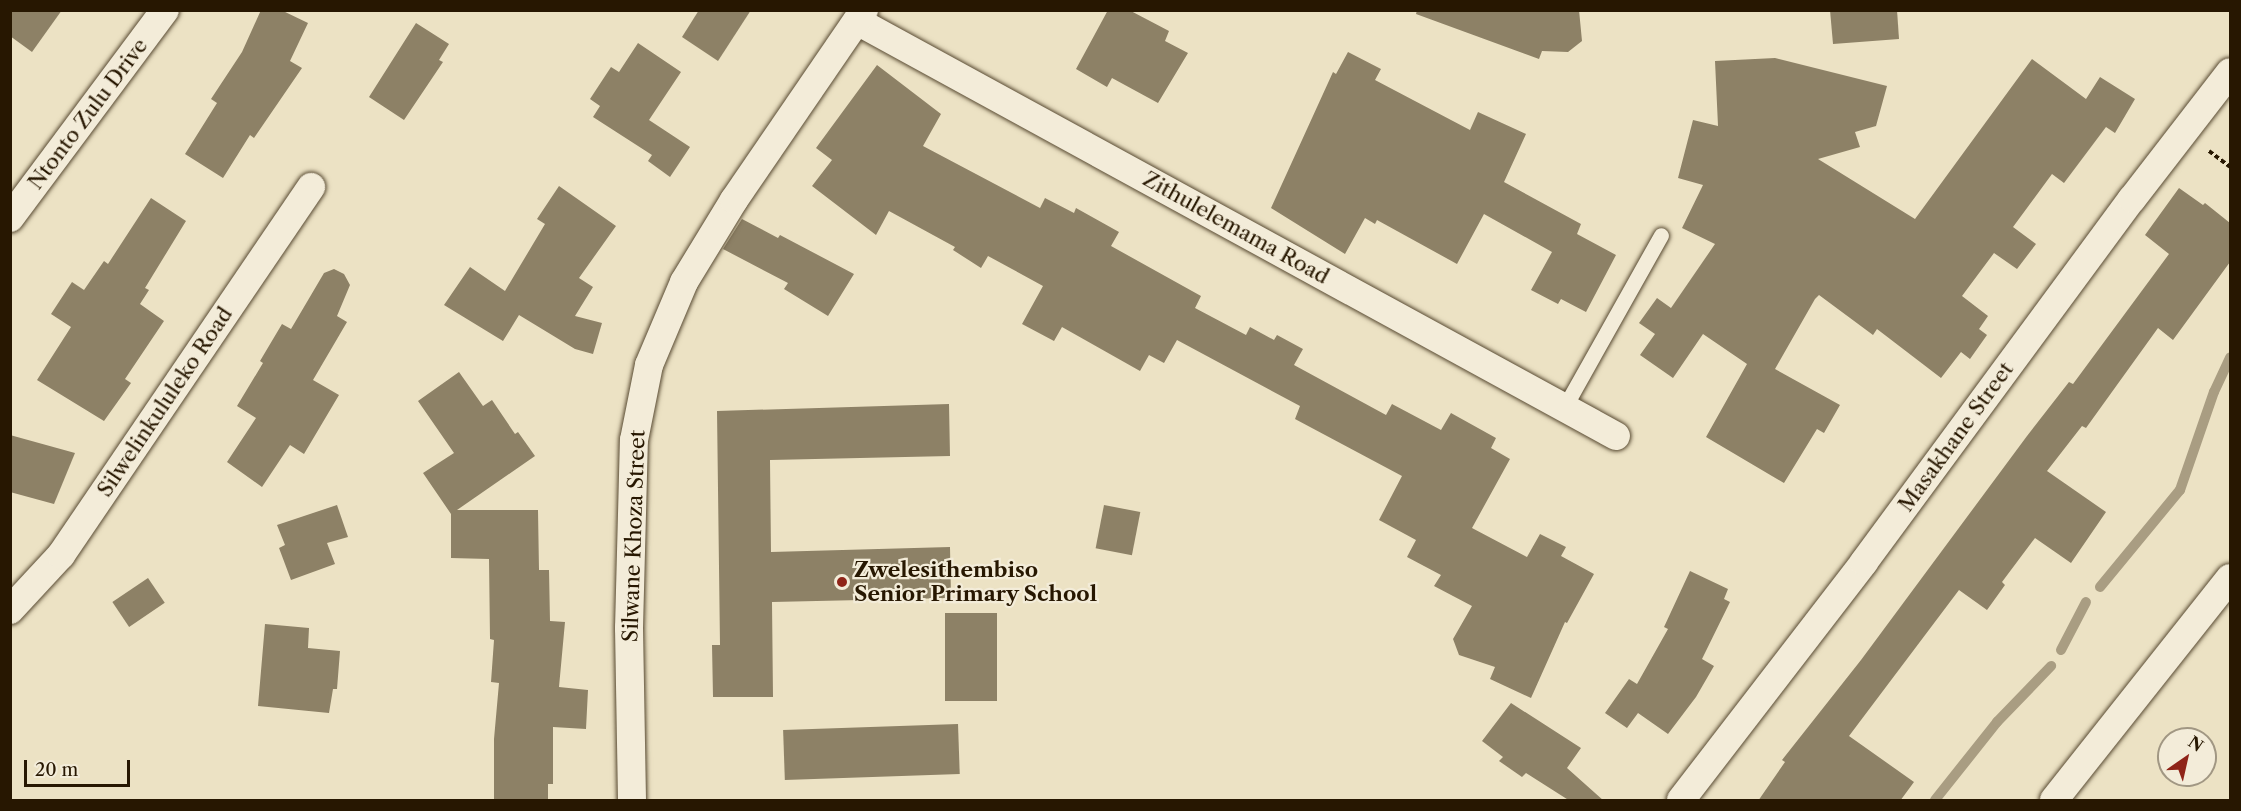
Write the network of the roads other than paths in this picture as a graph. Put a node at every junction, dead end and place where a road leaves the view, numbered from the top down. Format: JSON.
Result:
{"nodes":[{"id":1,"x":165,"y":10,"type":"edge"},
{"id":2,"x":860,"y":16,"type":"edge"},
{"id":3,"x":2230,"y":72,"type":"edge"},
{"id":4,"x":311,"y":187,"type":"dead end"},
{"id":5,"x":10,"y":218,"type":"edge"},
{"id":6,"x":1661,"y":235,"type":"dead end"},
{"id":7,"x":1564,"y":408,"type":"junction"},
{"id":8,"x":1616,"y":436,"type":"dead end"},
{"id":9,"x":2230,"y":578,"type":"edge"},
{"id":10,"x":10,"y":610,"type":"edge"},
{"id":11,"x":632,"y":801,"type":"edge"},
{"id":12,"x":1681,"y":801,"type":"edge"},
{"id":13,"x":2054,"y":801,"type":"edge"}],
"edges":[{"from":1,"to":5,"type":"street","name":"Ntonto Zulu Drive"},
{"from":2,"to":7,"type":"street","name":"Zithulelemama Road"},
{"from":2,"to":11,"type":"street","name":"Silwane Khoza Street"},
{"from":3,"to":12,"type":"street","name":"Masakhane Street"},
{"from":4,"to":10,"type":"street","name":"Silwelinkululeko Road"},
{"from":6,"to":7,"type":"lane"},
{"from":7,"to":8,"type":"street","name":"Zithulelemama Road"},
{"from":9,"to":13,"type":"street"}]}
